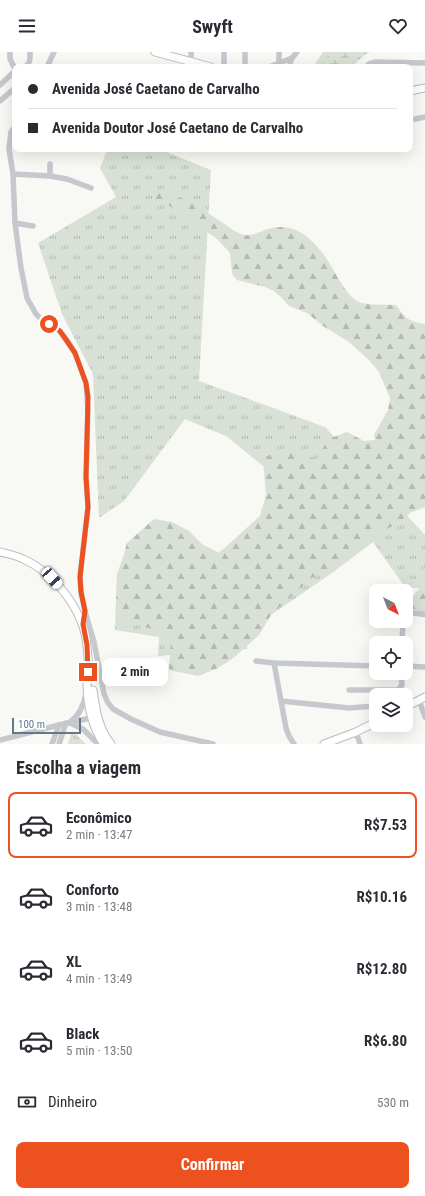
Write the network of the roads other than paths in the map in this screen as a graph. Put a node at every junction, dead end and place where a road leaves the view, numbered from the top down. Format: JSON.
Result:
{"nodes":[{"id":1,"x":10,"y":52,"type":"edge"},
{"id":2,"x":30,"y":52,"type":"edge"},
{"id":3,"x":54,"y":52,"type":"edge"},
{"id":4,"x":155,"y":52,"type":"edge"},
{"id":5,"x":191,"y":52,"type":"edge"},
{"id":6,"x":224,"y":52,"type":"edge"},
{"id":7,"x":245,"y":52,"type":"edge"},
{"id":8,"x":279,"y":52,"type":"edge"},
{"id":9,"x":297,"y":52,"type":"edge"},
{"id":10,"x":292,"y":58,"type":"junction"},
{"id":11,"x":191,"y":62,"type":"junction"},
{"id":12,"x":279,"y":63,"type":"joint"},
{"id":13,"x":425,"y":63,"type":"edge"},
{"id":14,"x":12,"y":64,"type":"edge"},
{"id":15,"x":28,"y":64,"type":"edge"},
{"id":16,"x":48,"y":64,"type":"edge"},
{"id":17,"x":199,"y":64,"type":"edge"},
{"id":18,"x":224,"y":64,"type":"edge"},
{"id":19,"x":245,"y":64,"type":"edge"},
{"id":20,"x":290,"y":64,"type":"edge"},
{"id":21,"x":369,"y":64,"type":"edge"},
{"id":22,"x":12,"y":73,"type":"edge"},
{"id":23,"x":0,"y":85,"type":"edge"},
{"id":24,"x":425,"y":88,"type":"edge"},
{"id":25,"x":12,"y":91,"type":"edge"},
{"id":26,"x":413,"y":91,"type":"edge"},
{"id":27,"x":0,"y":101,"type":"edge"},
{"id":28,"x":425,"y":117,"type":"edge"},
{"id":29,"x":415,"y":119,"type":"dead end"},
{"id":30,"x":12,"y":130,"type":"edge"},
{"id":31,"x":50,"y":164,"type":"dead end"},
{"id":32,"x":13,"y":174,"type":"junction"},
{"id":33,"x":50,"y":176,"type":"junction"},
{"id":34,"x":91,"y":188,"type":"dead end"},
{"id":35,"x":15,"y":223,"type":"junction"},
{"id":36,"x":33,"y":226,"type":"dead end"},
{"id":37,"x":0,"y":552,"type":"edge"},
{"id":38,"x":85,"y":611,"type":"junction"},
{"id":39,"x":413,"y":614,"type":"edge"},
{"id":40,"x":425,"y":614,"type":"edge"},
{"id":41,"x":83,"y":624,"type":"junction"},
{"id":42,"x":256,"y":661,"type":"dead end"},
{"id":43,"x":274,"y":663,"type":"junction"},
{"id":44,"x":369,"y":666,"type":"edge"},
{"id":45,"x":413,"y":666,"type":"edge"},
{"id":46,"x":425,"y":667,"type":"edge"},
{"id":47,"x":88,"y":676,"type":"junction"},
{"id":48,"x":402,"y":680,"type":"edge"},
{"id":49,"x":349,"y":690,"type":"dead end"},
{"id":50,"x":282,"y":701,"type":"junction"},
{"id":51,"x":414,"y":702,"type":"edge"},
{"id":52,"x":369,"y":707,"type":"edge"},
{"id":53,"x":82,"y":708,"type":"junction"},
{"id":54,"x":425,"y":717,"type":"edge"},
{"id":55,"x":94,"y":718,"type":"junction"},
{"id":56,"x":82,"y":720,"type":"junction"},
{"id":57,"x":67,"y":723,"type":"junction"},
{"id":58,"x":59,"y":725,"type":"junction"},
{"id":59,"x":369,"y":726,"type":"edge"},
{"id":60,"x":83,"y":729,"type":"junction"},
{"id":61,"x":356,"y":732,"type":"junction"},
{"id":62,"x":0,"y":740,"type":"edge"},
{"id":63,"x":52,"y":744,"type":"edge"},
{"id":64,"x":59,"y":744,"type":"edge"},
{"id":65,"x":98,"y":744,"type":"edge"},
{"id":66,"x":104,"y":744,"type":"edge"},
{"id":67,"x":111,"y":744,"type":"edge"},
{"id":68,"x":213,"y":744,"type":"edge"},
{"id":69,"x":294,"y":744,"type":"edge"},
{"id":70,"x":324,"y":744,"type":"edge"},
{"id":71,"x":360,"y":744,"type":"edge"}],
"edges":[{"from":1,"to":14,"type":"street"},
{"from":2,"to":15,"type":"street"},
{"from":3,"to":16,"type":"street"},
{"from":4,"to":11,"type":"main road"},
{"from":5,"to":11,"type":"street"},
{"from":6,"to":18,"type":"street"},
{"from":7,"to":19,"type":"street"},
{"from":8,"to":12,"type":"street"},
{"from":9,"to":10,"type":"street"},
{"from":10,"to":12,"type":"street"},
{"from":10,"to":20,"type":"street"},
{"from":11,"to":17,"type":"main road"},
{"from":13,"to":21,"type":"street"},
{"from":22,"to":23,"type":"street"},
{"from":24,"to":26,"type":"main road"},
{"from":25,"to":27,"type":"street"},
{"from":28,"to":29,"type":"street"},
{"from":30,"to":32,"type":"street"},
{"from":31,"to":33,"type":"street"},
{"from":32,"to":33,"type":"street"},
{"from":32,"to":35,"type":"street"},
{"from":33,"to":34,"type":"street"},
{"from":35,"to":36,"type":"street"},
{"from":35,"to":38,"type":"street"},
{"from":37,"to":41,"type":"main road"},
{"from":38,"to":41,"type":"street"},
{"from":38,"to":68,"type":"street"},
{"from":39,"to":40,"type":"street"},
{"from":41,"to":47,"type":"main road"},
{"from":42,"to":43,"type":"street"},
{"from":43,"to":44,"type":"street"},
{"from":43,"to":50,"type":"street"},
{"from":45,"to":46,"type":"street"},
{"from":47,"to":53,"type":"street"},
{"from":47,"to":55,"type":"main road"},
{"from":48,"to":49,"type":"street"},
{"from":50,"to":52,"type":"street"},
{"from":50,"to":69,"type":"street"},
{"from":51,"to":54,"type":"street"},
{"from":53,"to":56,"type":"street"},
{"from":53,"to":57,"type":"street"},
{"from":55,"to":56,"type":"street"},
{"from":55,"to":66,"type":"main road"},
{"from":55,"to":67,"type":"main road"},
{"from":56,"to":57,"type":"street"},
{"from":56,"to":60,"type":"street"},
{"from":57,"to":58,"type":"street"},
{"from":57,"to":60,"type":"street"},
{"from":57,"to":64,"type":"street"},
{"from":58,"to":62,"type":"street"},
{"from":58,"to":63,"type":"street"},
{"from":59,"to":61,"type":"main road"},
{"from":60,"to":65,"type":"street"},
{"from":61,"to":70,"type":"main road"},
{"from":61,"to":71,"type":"street"}]}
